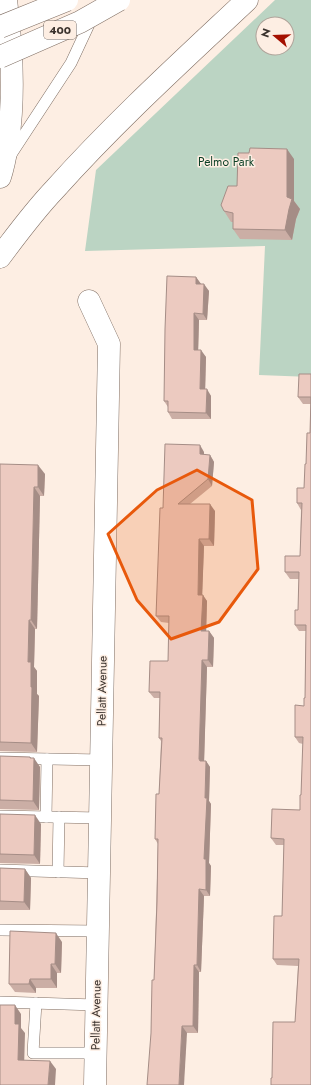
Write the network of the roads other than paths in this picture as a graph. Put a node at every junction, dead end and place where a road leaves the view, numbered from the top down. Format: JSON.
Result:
{"nodes":[{"id":1,"x":6,"y":0,"type":"edge"},
{"id":2,"x":67,"y":0,"type":"edge"},
{"id":3,"x":100,"y":0,"type":"edge"},
{"id":4,"x":119,"y":0,"type":"edge"},
{"id":5,"x":247,"y":0,"type":"edge"},
{"id":6,"x":0,"y":27,"type":"edge"},
{"id":7,"x":6,"y":63,"type":"edge"},
{"id":8,"x":0,"y":113,"type":"edge"},
{"id":9,"x":2,"y":172,"type":"edge"},
{"id":10,"x":0,"y":257,"type":"edge"},
{"id":11,"x":89,"y":301,"type":"dead end"},
{"id":12,"x":0,"y":758,"type":"edge"},
{"id":13,"x":46,"y":759,"type":"junction"},
{"id":14,"x":101,"y":760,"type":"junction"},
{"id":15,"x":0,"y":816,"type":"edge"},
{"id":16,"x":46,"y":817,"type":"junction"},
{"id":17,"x":60,"y":817,"type":"junction"},
{"id":18,"x":100,"y":818,"type":"junction"},
{"id":19,"x":0,"y":870,"type":"edge"},
{"id":20,"x":58,"y":872,"type":"junction"},
{"id":21,"x":99,"y":873,"type":"junction"},
{"id":22,"x":0,"y":930,"type":"edge"},
{"id":23,"x":98,"y":931,"type":"junction"},
{"id":24,"x":0,"y":1002,"type":"edge"},
{"id":25,"x":36,"y":1003,"type":"junction"},
{"id":26,"x":96,"y":1005,"type":"junction"},
{"id":27,"x":95,"y":1053,"type":"junction"},
{"id":28,"x":95,"y":1085,"type":"edge"}],
"edges":[{"from":1,"to":7,"type":"main road"},
{"from":2,"to":6,"type":"main road","bridge":true},
{"from":3,"to":9,"type":"lane"},
{"from":4,"to":7,"type":"main road","number":"400","bridge":true},
{"from":5,"to":10,"type":"main road"},
{"from":7,"to":8,"type":"main road"},
{"from":7,"to":9,"type":"main road"},
{"from":11,"to":14,"type":"main road","name":"Pellatt Avenue"},
{"from":12,"to":13,"type":"lane"},
{"from":13,"to":14,"type":"lane"},
{"from":13,"to":16,"type":"lane"},
{"from":14,"to":18,"type":"main road","name":"Pellatt Avenue"},
{"from":15,"to":16,"type":"lane"},
{"from":16,"to":17,"type":"lane"},
{"from":17,"to":18,"type":"lane"},
{"from":17,"to":20,"type":"lane"},
{"from":18,"to":21,"type":"main road","name":"Pellatt Avenue"},
{"from":19,"to":20,"type":"lane"},
{"from":20,"to":21,"type":"lane"},
{"from":21,"to":23,"type":"main road","name":"Pellatt Avenue"},
{"from":22,"to":23,"type":"lane"},
{"from":23,"to":26,"type":"main road","name":"Pellatt Avenue"},
{"from":24,"to":25,"type":"lane"},
{"from":25,"to":26,"type":"lane"},
{"from":25,"to":27,"type":"lane"},
{"from":26,"to":27,"type":"main road","name":"Pellatt Avenue"},
{"from":27,"to":28,"type":"main road","name":"Pellatt Avenue"}]}
